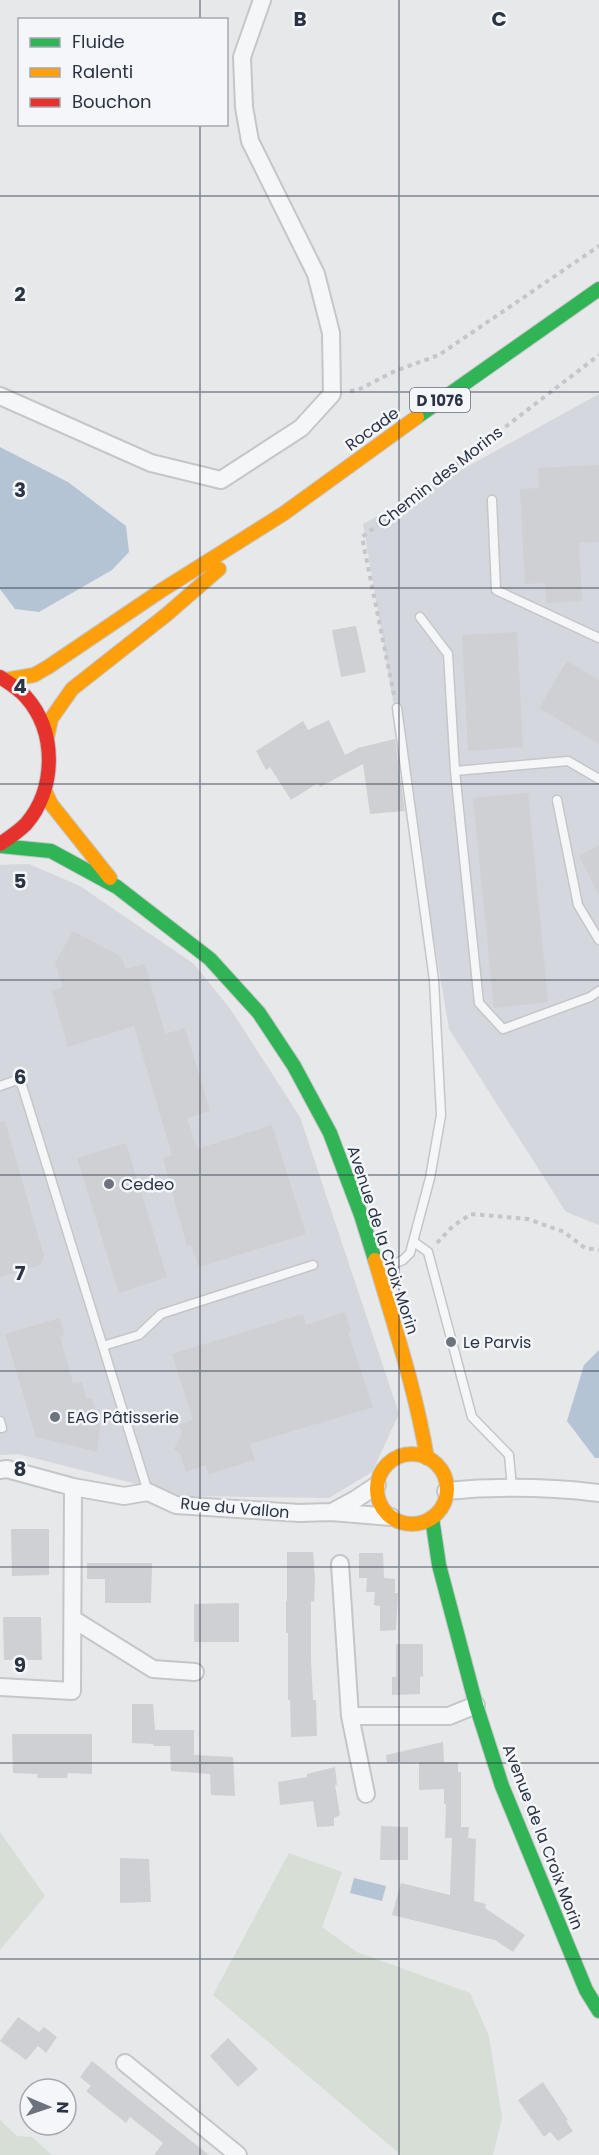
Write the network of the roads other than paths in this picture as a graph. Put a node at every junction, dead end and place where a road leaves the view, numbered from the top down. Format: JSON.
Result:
{"nodes":[{"id":1,"x":262,"y":0,"type":"edge"},
{"id":2,"x":599,"y":289,"type":"edge"},
{"id":3,"x":0,"y":396,"type":"edge"},
{"id":4,"x":492,"y":500,"type":"dead end"},
{"id":5,"x":283,"y":514,"type":"junction"},
{"id":6,"x":420,"y":617,"type":"dead end"},
{"id":7,"x":599,"y":638,"type":"edge"},
{"id":8,"x":3,"y":679,"type":"edge"},
{"id":9,"x":397,"y":708,"type":"road end"},
{"id":10,"x":47,"y":738,"type":"junction"},
{"id":11,"x":455,"y":771,"type":"junction"},
{"id":12,"x":599,"y":779,"type":"edge"},
{"id":13,"x":45,"y":791,"type":"junction"},
{"id":14,"x":556,"y":800,"type":"dead end"},
{"id":15,"x":0,"y":845,"type":"edge"},
{"id":16,"x":117,"y":887,"type":"junction"},
{"id":17,"x":599,"y":940,"type":"edge"},
{"id":18,"x":599,"y":991,"type":"edge"},
{"id":19,"x":0,"y":1086,"type":"edge"},
{"id":20,"x":414,"y":1242,"type":"junction"},
{"id":21,"x":313,"y":1265,"type":"dead end"},
{"id":22,"x":378,"y":1271,"type":"junction"},
{"id":23,"x":103,"y":1346,"type":"junction"},
{"id":24,"x":413,"y":1398,"type":"junction"},
{"id":25,"x":408,"y":1420,"type":"dead end"},
{"id":26,"x":402,"y":1439,"type":"dead end"},
{"id":27,"x":427,"y":1458,"type":"junction"},
{"id":28,"x":394,"y":1459,"type":"junction"},
{"id":29,"x":0,"y":1470,"type":"edge"},
{"id":30,"x":377,"y":1485,"type":"junction"},
{"id":31,"x":73,"y":1487,"type":"junction"},
{"id":32,"x":512,"y":1488,"type":"junction"},
{"id":33,"x":446,"y":1491,"type":"junction"},
{"id":34,"x":148,"y":1492,"type":"junction"},
{"id":35,"x":599,"y":1493,"type":"edge"},
{"id":36,"x":331,"y":1512,"type":"junction"},
{"id":37,"x":432,"y":1518,"type":"junction"},
{"id":38,"x":396,"y":1520,"type":"junction"},
{"id":39,"x":340,"y":1564,"type":"dead end"},
{"id":40,"x":439,"y":1565,"type":"junction"},
{"id":41,"x":73,"y":1619,"type":"junction"},
{"id":42,"x":195,"y":1672,"type":"dead end"},
{"id":43,"x":0,"y":1687,"type":"edge"},
{"id":44,"x":476,"y":1704,"type":"junction"},
{"id":45,"x":350,"y":1716,"type":"junction"},
{"id":46,"x":366,"y":1794,"type":"dead end"},
{"id":47,"x":599,"y":2011,"type":"edge"},
{"id":48,"x":125,"y":2063,"type":"dead end"},
{"id":49,"x":238,"y":2155,"type":"edge"}],
"edges":[{"from":1,"to":3,"type":"street"},
{"from":2,"to":5,"type":"main road","name":"Rocade","number":"D 1076"},
{"from":4,"to":7,"type":"lane"},
{"from":5,"to":8,"type":"main road","name":"Rocade","number":"D 1076"},
{"from":5,"to":10,"type":"main road","name":"Rocade","number":"D 1076"},
{"from":6,"to":11,"type":"lane"},
{"from":8,"to":10,"type":"main road"},
{"from":9,"to":20,"type":"lane"},
{"from":10,"to":13,"type":"main road"},
{"from":11,"to":12,"type":"lane"},
{"from":11,"to":18,"type":"lane"},
{"from":13,"to":15,"type":"main road"},
{"from":13,"to":16,"type":"main road","name":"Avenue de la Croix Morin"},
{"from":14,"to":17,"type":"lane"},
{"from":15,"to":16,"type":"main road","name":"Avenue de la Croix Morin"},
{"from":16,"to":22,"type":"main road","name":"Avenue de la Croix Morin"},
{"from":19,"to":23,"type":"lane"},
{"from":20,"to":22,"type":"lane"},
{"from":20,"to":32,"type":"lane"},
{"from":21,"to":23,"type":"lane"},
{"from":22,"to":24,"type":"main road","name":"Avenue de la Croix Morin"},
{"from":23,"to":34,"type":"lane"},
{"from":24,"to":25,"type":"main road","name":"Avenue de la Croix Morin"},
{"from":24,"to":27,"type":"main road","name":"Avenue de la Croix Morin"},
{"from":26,"to":28,"type":"main road"},
{"from":27,"to":28,"type":"main road"},
{"from":27,"to":33,"type":"main road"},
{"from":28,"to":30,"type":"main road"},
{"from":29,"to":31,"type":"street"},
{"from":30,"to":36,"type":"street","name":"Rue du Vallon"},
{"from":30,"to":38,"type":"main road"},
{"from":31,"to":34,"type":"street"},
{"from":31,"to":41,"type":"street"},
{"from":32,"to":33,"type":"street"},
{"from":32,"to":35,"type":"street"},
{"from":33,"to":37,"type":"main road"},
{"from":34,"to":36,"type":"street","name":"Rue du Vallon"},
{"from":36,"to":38,"type":"street","name":"Rue du Vallon"},
{"from":37,"to":38,"type":"main road"},
{"from":37,"to":40,"type":"main road","name":"Avenue de la Croix Morin"},
{"from":38,"to":40,"type":"main road","name":"Avenue de la Croix Morin"},
{"from":39,"to":45,"type":"street"},
{"from":40,"to":44,"type":"main road","name":"Avenue de la Croix Morin"},
{"from":41,"to":42,"type":"street"},
{"from":41,"to":43,"type":"street"},
{"from":44,"to":45,"type":"street"},
{"from":44,"to":47,"type":"main road","name":"Avenue de la Croix Morin"},
{"from":45,"to":46,"type":"street"},
{"from":48,"to":49,"type":"street"}]}
